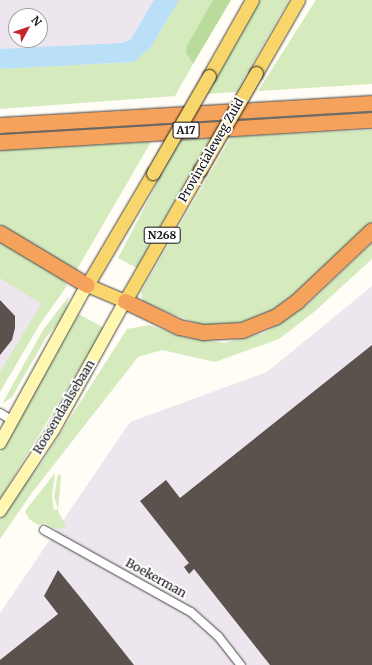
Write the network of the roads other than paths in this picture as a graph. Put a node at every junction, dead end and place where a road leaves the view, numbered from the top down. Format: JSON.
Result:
{"nodes":[{"id":1,"x":252,"y":0,"type":"edge"},
{"id":2,"x":298,"y":0,"type":"edge"},
{"id":3,"x":370,"y":102,"type":"edge"},
{"id":4,"x":372,"y":120,"type":"edge"},
{"id":5,"x":0,"y":125,"type":"edge"},
{"id":6,"x":0,"y":142,"type":"edge"},
{"id":7,"x":372,"y":230,"type":"edge"},
{"id":8,"x":0,"y":233,"type":"edge"},
{"id":9,"x":87,"y":285,"type":"junction"},
{"id":10,"x":125,"y":301,"type":"junction"},
{"id":11,"x":0,"y":413,"type":"edge"},
{"id":12,"x":11,"y":420,"type":"junction"},
{"id":13,"x":0,"y":443,"type":"edge"},
{"id":14,"x":0,"y":511,"type":"edge"},
{"id":15,"x":44,"y":530,"type":"dead end"},
{"id":16,"x":241,"y":665,"type":"edge"}],
"edges":[{"from":1,"to":9,"type":"main road","bridge":true},
{"from":2,"to":10,"type":"main road","name":"Provincialeweg Zuid","number":"N268","bridge":true},
{"from":3,"to":5,"type":"highway","number":"A17"},
{"from":4,"to":6,"type":"highway","number":"A17"},
{"from":7,"to":10,"type":"highway"},
{"from":8,"to":9,"type":"highway"},
{"from":9,"to":10,"type":"main road"},
{"from":9,"to":12,"type":"street"},
{"from":10,"to":14,"type":"street","name":"Roosendaalsebaan","number":"N268"},
{"from":11,"to":12,"type":"street"},
{"from":12,"to":13,"type":"street"},
{"from":15,"to":16,"type":"street","name":"Boekerman"}]}
